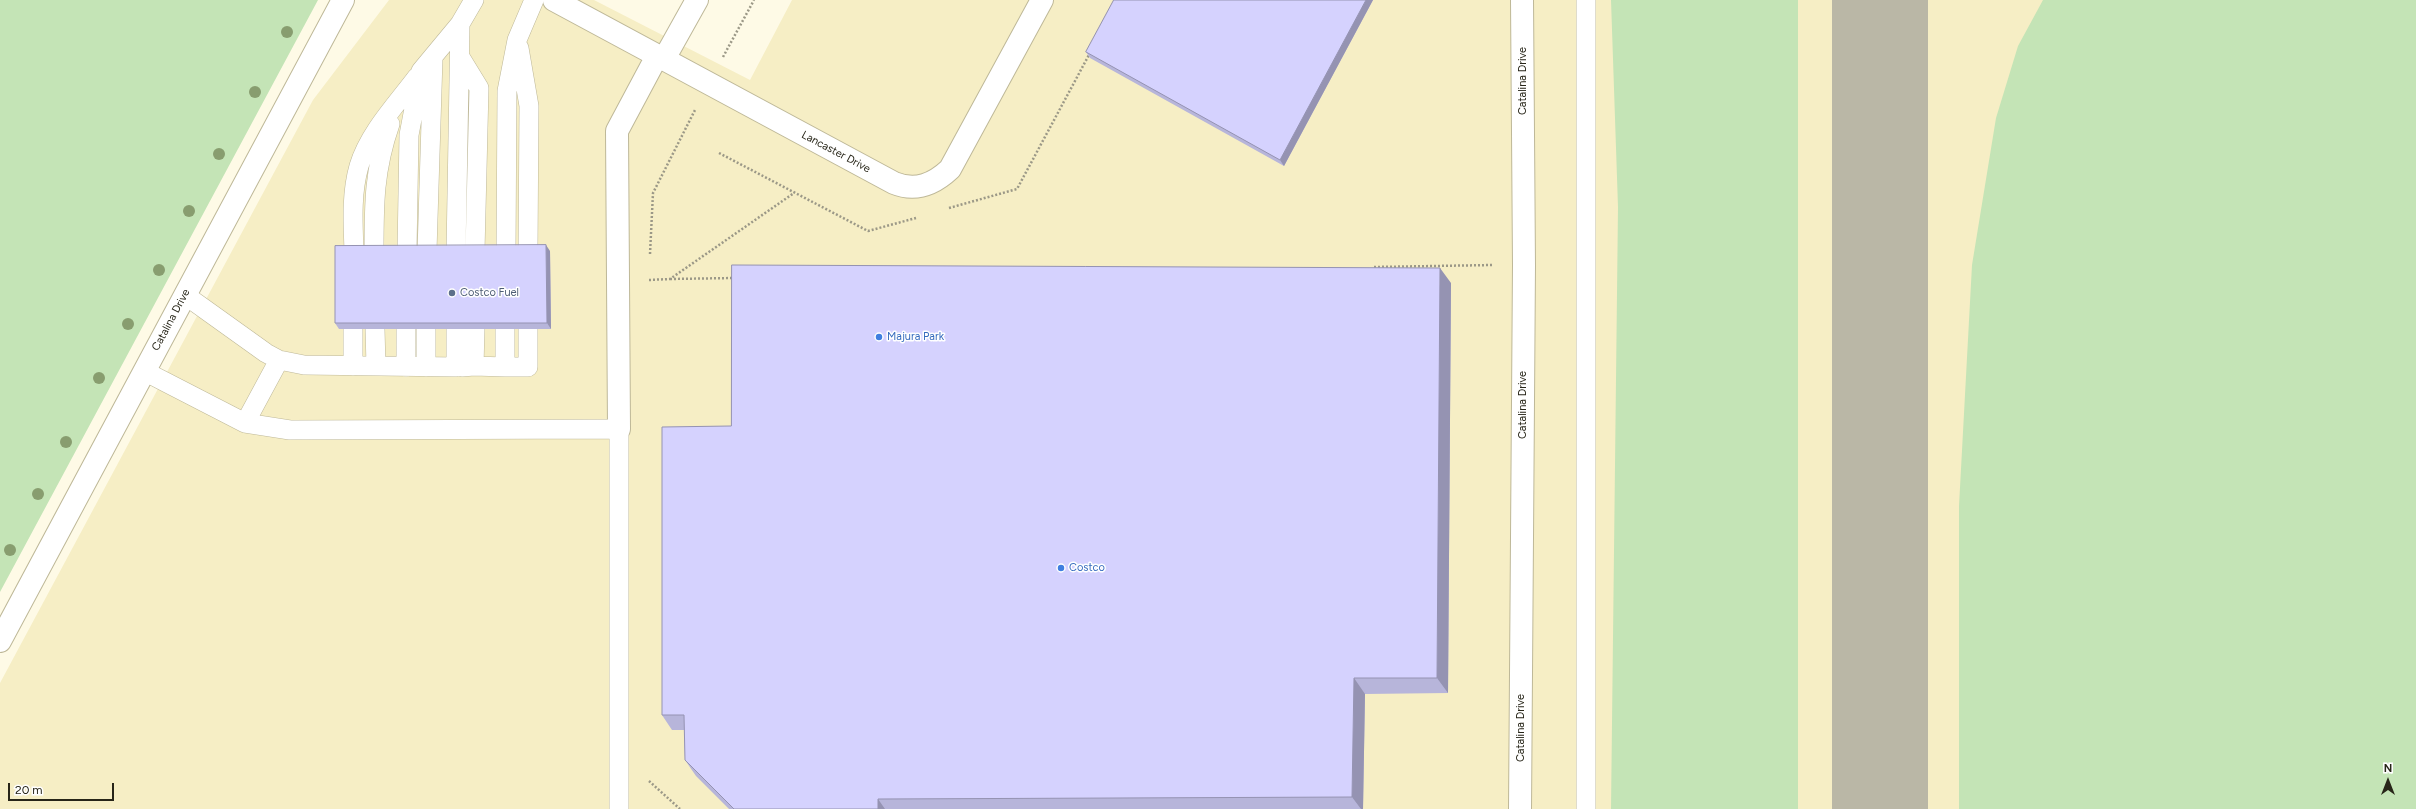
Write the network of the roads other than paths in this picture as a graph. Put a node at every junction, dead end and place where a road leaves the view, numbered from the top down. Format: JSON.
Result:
{"nodes":[{"id":1,"x":343,"y":0,"type":"edge"},
{"id":2,"x":474,"y":0,"type":"edge"},
{"id":3,"x":534,"y":0,"type":"edge"},
{"id":4,"x":554,"y":0,"type":"edge"},
{"id":5,"x":696,"y":0,"type":"edge"},
{"id":6,"x":1042,"y":0,"type":"edge"},
{"id":7,"x":1522,"y":0,"type":"edge"},
{"id":8,"x":1586,"y":0,"type":"edge"},
{"id":9,"x":460,"y":24,"type":"junction"},
{"id":10,"x":517,"y":40,"type":"junction"},
{"id":11,"x":460,"y":58,"type":"junction"},
{"id":12,"x":661,"y":58,"type":"junction"},
{"id":13,"x":427,"y":64,"type":"junction"},
{"id":14,"x":396,"y":105,"type":"junction"},
{"id":15,"x":354,"y":251,"type":"edge"},
{"id":16,"x":374,"y":251,"type":"edge"},
{"id":17,"x":407,"y":251,"type":"edge"},
{"id":18,"x":427,"y":251,"type":"edge"},
{"id":19,"x":456,"y":251,"type":"edge"},
{"id":20,"x":475,"y":251,"type":"edge"},
{"id":21,"x":506,"y":251,"type":"edge"},
{"id":22,"x":528,"y":251,"type":"edge"},
{"id":23,"x":185,"y":295,"type":"junction"},
{"id":24,"x":456,"y":328,"type":"edge"},
{"id":25,"x":475,"y":328,"type":"edge"},
{"id":26,"x":505,"y":328,"type":"edge"},
{"id":27,"x":528,"y":328,"type":"edge"},
{"id":28,"x":353,"y":329,"type":"edge"},
{"id":29,"x":375,"y":329,"type":"edge"},
{"id":30,"x":406,"y":329,"type":"edge"},
{"id":31,"x":426,"y":329,"type":"edge"},
{"id":32,"x":279,"y":360,"type":"junction"},
{"id":33,"x":353,"y":366,"type":"junction"},
{"id":34,"x":376,"y":366,"type":"junction"},
{"id":35,"x":406,"y":367,"type":"junction"},
{"id":36,"x":426,"y":367,"type":"junction"},
{"id":37,"x":465,"y":367,"type":"junction"},
{"id":38,"x":505,"y":367,"type":"junction"},
{"id":39,"x":144,"y":371,"type":"junction"},
{"id":40,"x":245,"y":423,"type":"junction"},
{"id":41,"x":619,"y":429,"type":"junction"},
{"id":42,"x":0,"y":641,"type":"edge"},
{"id":43,"x":619,"y":809,"type":"edge"},
{"id":44,"x":1520,"y":809,"type":"edge"},
{"id":45,"x":1586,"y":809,"type":"edge"}],
"edges":[{"from":1,"to":23,"type":"street","name":"Catalina Drive"},
{"from":2,"to":9,"type":"lane"},
{"from":3,"to":10,"type":"lane"},
{"from":4,"to":12,"type":"street","name":"Lancaster Drive"},
{"from":5,"to":12,"type":"street"},
{"from":6,"to":12,"type":"street","name":"Lancaster Drive"},
{"from":7,"to":44,"type":"street","name":"Catalina Drive"},
{"from":8,"to":45,"type":"lane"},
{"from":9,"to":11,"type":"lane"},
{"from":9,"to":13,"type":"lane"},
{"from":10,"to":21,"type":"lane"},
{"from":10,"to":22,"type":"lane"},
{"from":11,"to":19,"type":"lane"},
{"from":11,"to":20,"type":"lane"},
{"from":12,"to":41,"type":"street"},
{"from":13,"to":14,"type":"lane"},
{"from":13,"to":17,"type":"lane"},
{"from":13,"to":18,"type":"lane"},
{"from":14,"to":15,"type":"lane"},
{"from":14,"to":16,"type":"lane"},
{"from":23,"to":32,"type":"lane"},
{"from":23,"to":39,"type":"street","name":"Catalina Drive"},
{"from":24,"to":37,"type":"lane"},
{"from":25,"to":37,"type":"lane"},
{"from":26,"to":38,"type":"lane"},
{"from":27,"to":38,"type":"lane"},
{"from":28,"to":33,"type":"lane"},
{"from":29,"to":34,"type":"lane"},
{"from":30,"to":35,"type":"lane"},
{"from":31,"to":36,"type":"lane"},
{"from":32,"to":33,"type":"lane"},
{"from":32,"to":40,"type":"lane"},
{"from":33,"to":34,"type":"lane"},
{"from":34,"to":35,"type":"lane"},
{"from":35,"to":36,"type":"lane"},
{"from":36,"to":37,"type":"lane"},
{"from":37,"to":38,"type":"lane"},
{"from":39,"to":40,"type":"lane"},
{"from":39,"to":42,"type":"street","name":"Catalina Drive"},
{"from":40,"to":41,"type":"lane"},
{"from":41,"to":43,"type":"lane"}]}
